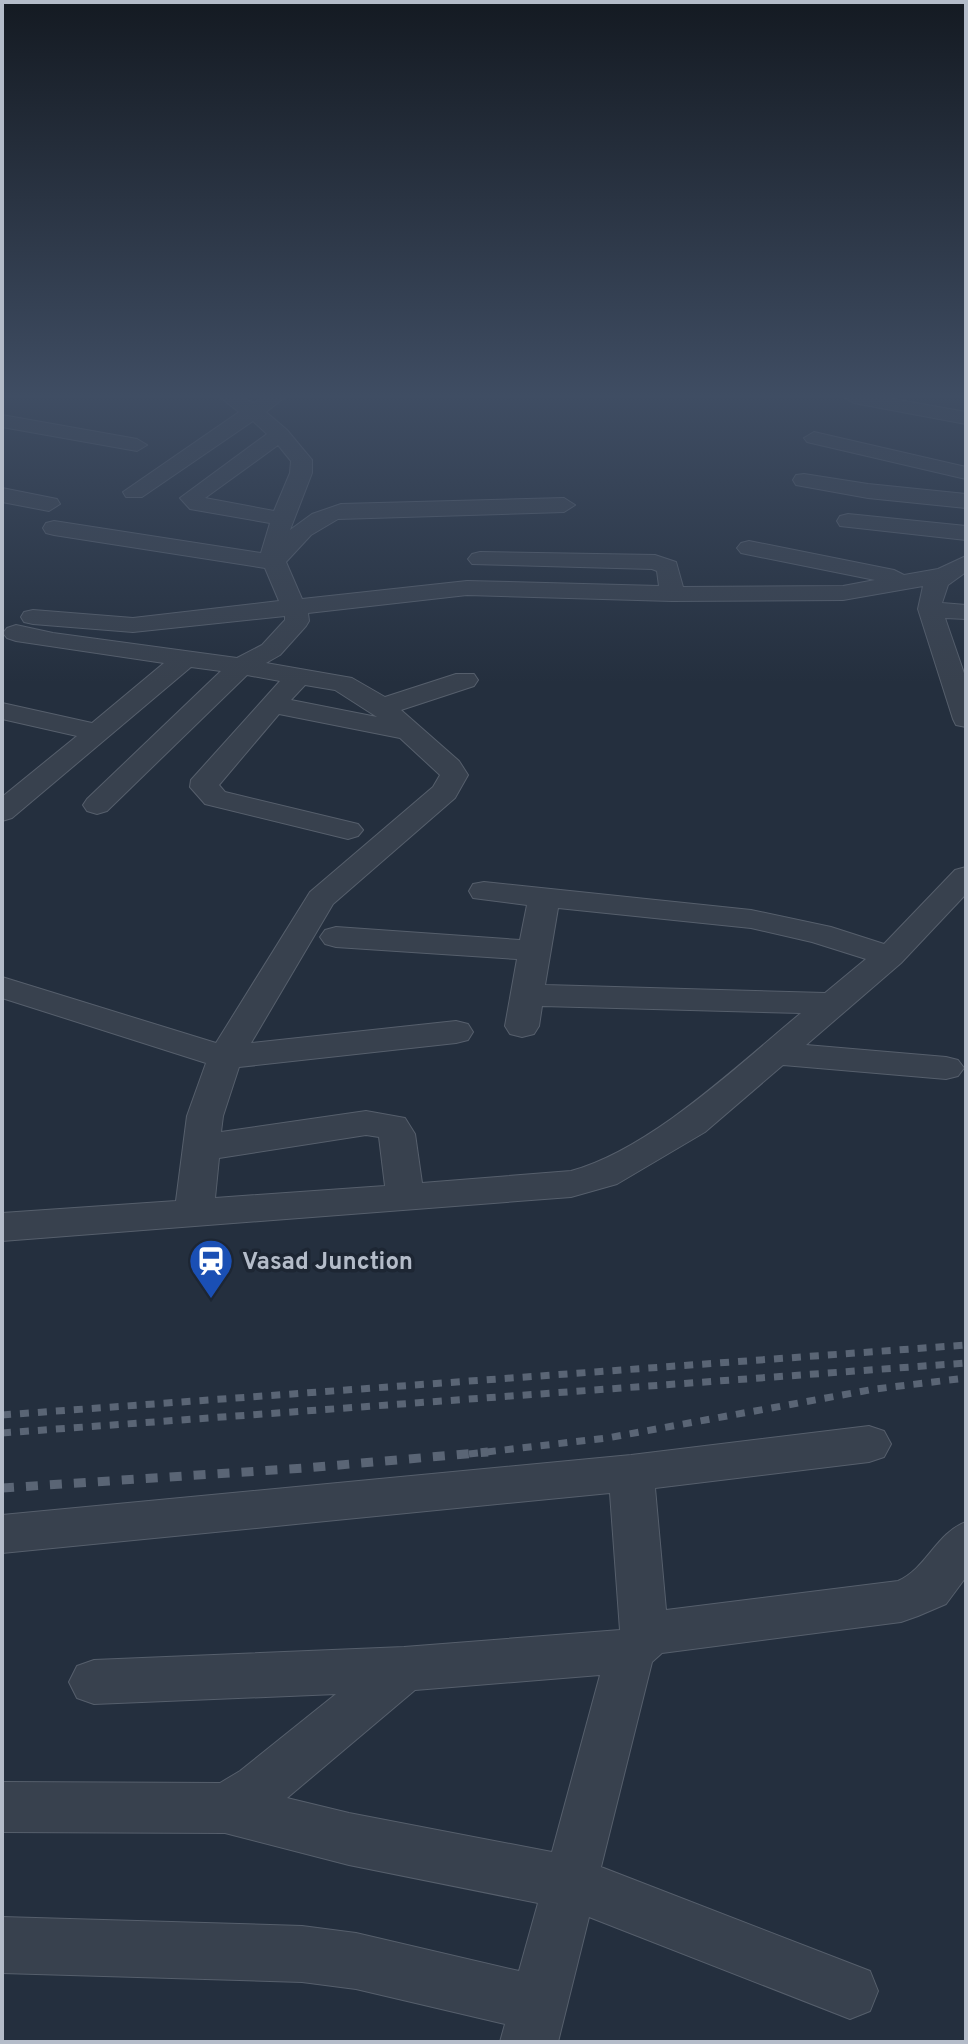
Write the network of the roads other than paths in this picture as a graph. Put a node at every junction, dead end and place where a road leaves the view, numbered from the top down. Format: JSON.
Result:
{"nodes":[{"id":1,"x":199,"y":492,"type":"edge"},
{"id":2,"x":293,"y":492,"type":"edge"},
{"id":3,"x":879,"y":492,"type":"edge"},
{"id":4,"x":2,"y":495,"type":"edge"},
{"id":5,"x":966,"y":501,"type":"edge"},
{"id":6,"x":49,"y":504,"type":"dead end"},
{"id":7,"x":564,"y":505,"type":"dead end"},
{"id":8,"x":282,"y":519,"type":"junction"},
{"id":9,"x":848,"y":521,"type":"dead end"},
{"id":10,"x":54,"y":528,"type":"dead end"},
{"id":11,"x":966,"y":533,"type":"edge"},
{"id":12,"x":749,"y":548,"type":"dead end"},
{"id":13,"x":480,"y":559,"type":"dead end"},
{"id":14,"x":273,"y":562,"type":"junction"},
{"id":15,"x":955,"y":569,"type":"edge"},
{"id":16,"x":914,"y":581,"type":"junction"},
{"id":17,"x":672,"y":594,"type":"junction"},
{"id":18,"x":292,"y":606,"type":"junction"},
{"id":19,"x":930,"y":609,"type":"junction"},
{"id":20,"x":966,"y":612,"type":"edge"},
{"id":21,"x":7,"y":626,"type":"edge"},
{"id":22,"x":185,"y":659,"type":"junction"},
{"id":23,"x":241,"y":666,"type":"junction"},
{"id":24,"x":299,"y":676,"type":"junction"},
{"id":25,"x":465,"y":680,"type":"dead end"},
{"id":26,"x":274,"y":705,"type":"junction"},
{"id":27,"x":382,"y":707,"type":"junction"},
{"id":28,"x":2,"y":711,"type":"edge"},
{"id":29,"x":966,"y":719,"type":"edge"},
{"id":30,"x":408,"y":731,"type":"junction"},
{"id":31,"x":97,"y":732,"type":"junction"},
{"id":32,"x":97,"y":805,"type":"dead end"},
{"id":33,"x":2,"y":812,"type":"edge"},
{"id":34,"x":348,"y":830,"type":"dead end"},
{"id":35,"x":966,"y":876,"type":"edge"},
{"id":36,"x":484,"y":891,"type":"dead end"},
{"id":37,"x":544,"y":896,"type":"junction"},
{"id":38,"x":336,"y":937,"type":"dead end"},
{"id":39,"x":534,"y":951,"type":"junction"},
{"id":40,"x":890,"y":956,"type":"junction"},
{"id":41,"x":2,"y":987,"type":"edge"},
{"id":42,"x":833,"y":1004,"type":"junction"},
{"id":43,"x":456,"y":1032,"type":"dead end"},
{"id":44,"x":775,"y":1053,"type":"junction"},
{"id":45,"x":225,"y":1057,"type":"junction"},
{"id":46,"x":946,"y":1068,"type":"dead end"},
{"id":47,"x":200,"y":1148,"type":"junction"},
{"id":48,"x":405,"y":1198,"type":"junction"},
{"id":49,"x":194,"y":1214,"type":"junction"},
{"id":50,"x":2,"y":1227,"type":"edge"},
{"id":51,"x":869,"y":1444,"type":"dead end"},
{"id":52,"x":631,"y":1473,"type":"junction"},
{"id":53,"x":2,"y":1534,"type":"edge"},
{"id":54,"x":966,"y":1542,"type":"edge"},
{"id":55,"x":638,"y":1644,"type":"junction"},
{"id":56,"x":404,"y":1669,"type":"junction"},
{"id":57,"x":94,"y":1682,"type":"dead end"},
{"id":58,"x":2,"y":1807,"type":"edge"},
{"id":59,"x":225,"y":1808,"type":"junction"},
{"id":60,"x":572,"y":1883,"type":"junction"},
{"id":61,"x":2,"y":1945,"type":"edge"},
{"id":62,"x":850,"y":1991,"type":"dead end"},
{"id":63,"x":533,"y":2023,"type":"edge"}],
"edges":[{"from":1,"to":8,"type":"street"},
{"from":2,"to":8,"type":"street"},
{"from":3,"to":5,"type":"street"},
{"from":4,"to":6,"type":"street"},
{"from":7,"to":14,"type":"street"},
{"from":8,"to":14,"type":"street"},
{"from":9,"to":11,"type":"street"},
{"from":10,"to":14,"type":"street"},
{"from":12,"to":16,"type":"street"},
{"from":13,"to":17,"type":"street"},
{"from":14,"to":18,"type":"street"},
{"from":15,"to":16,"type":"street"},
{"from":15,"to":19,"type":"street"},
{"from":16,"to":17,"type":"street"},
{"from":17,"to":18,"type":"street"},
{"from":18,"to":21,"type":"street"},
{"from":18,"to":23,"type":"street"},
{"from":19,"to":20,"type":"street"},
{"from":19,"to":29,"type":"street"},
{"from":21,"to":22,"type":"street"},
{"from":22,"to":23,"type":"street"},
{"from":22,"to":31,"type":"street"},
{"from":23,"to":24,"type":"street"},
{"from":23,"to":32,"type":"street"},
{"from":24,"to":26,"type":"street"},
{"from":24,"to":27,"type":"street"},
{"from":25,"to":27,"type":"street"},
{"from":26,"to":30,"type":"street"},
{"from":26,"to":34,"type":"street"},
{"from":27,"to":30,"type":"street"},
{"from":28,"to":31,"type":"street"},
{"from":30,"to":45,"type":"street"},
{"from":31,"to":33,"type":"street"},
{"from":35,"to":40,"type":"street"},
{"from":36,"to":37,"type":"street"},
{"from":37,"to":39,"type":"street"},
{"from":37,"to":40,"type":"street"},
{"from":38,"to":39,"type":"street"},
{"from":39,"to":42,"type":"street"},
{"from":40,"to":42,"type":"street"},
{"from":41,"to":45,"type":"street"},
{"from":42,"to":44,"type":"street"},
{"from":43,"to":45,"type":"street"},
{"from":44,"to":46,"type":"street"},
{"from":44,"to":48,"type":"street"},
{"from":45,"to":47,"type":"street"},
{"from":47,"to":48,"type":"street"},
{"from":47,"to":49,"type":"street"},
{"from":48,"to":49,"type":"street"},
{"from":49,"to":50,"type":"street"},
{"from":51,"to":52,"type":"street"},
{"from":52,"to":53,"type":"street"},
{"from":52,"to":55,"type":"street"},
{"from":54,"to":55,"type":"street"},
{"from":55,"to":56,"type":"street"},
{"from":55,"to":60,"type":"street"},
{"from":56,"to":57,"type":"street"},
{"from":56,"to":59,"type":"street"},
{"from":58,"to":59,"type":"street"},
{"from":59,"to":60,"type":"street"},
{"from":60,"to":62,"type":"street"},
{"from":60,"to":63,"type":"street"},
{"from":61,"to":63,"type":"street"}]}
